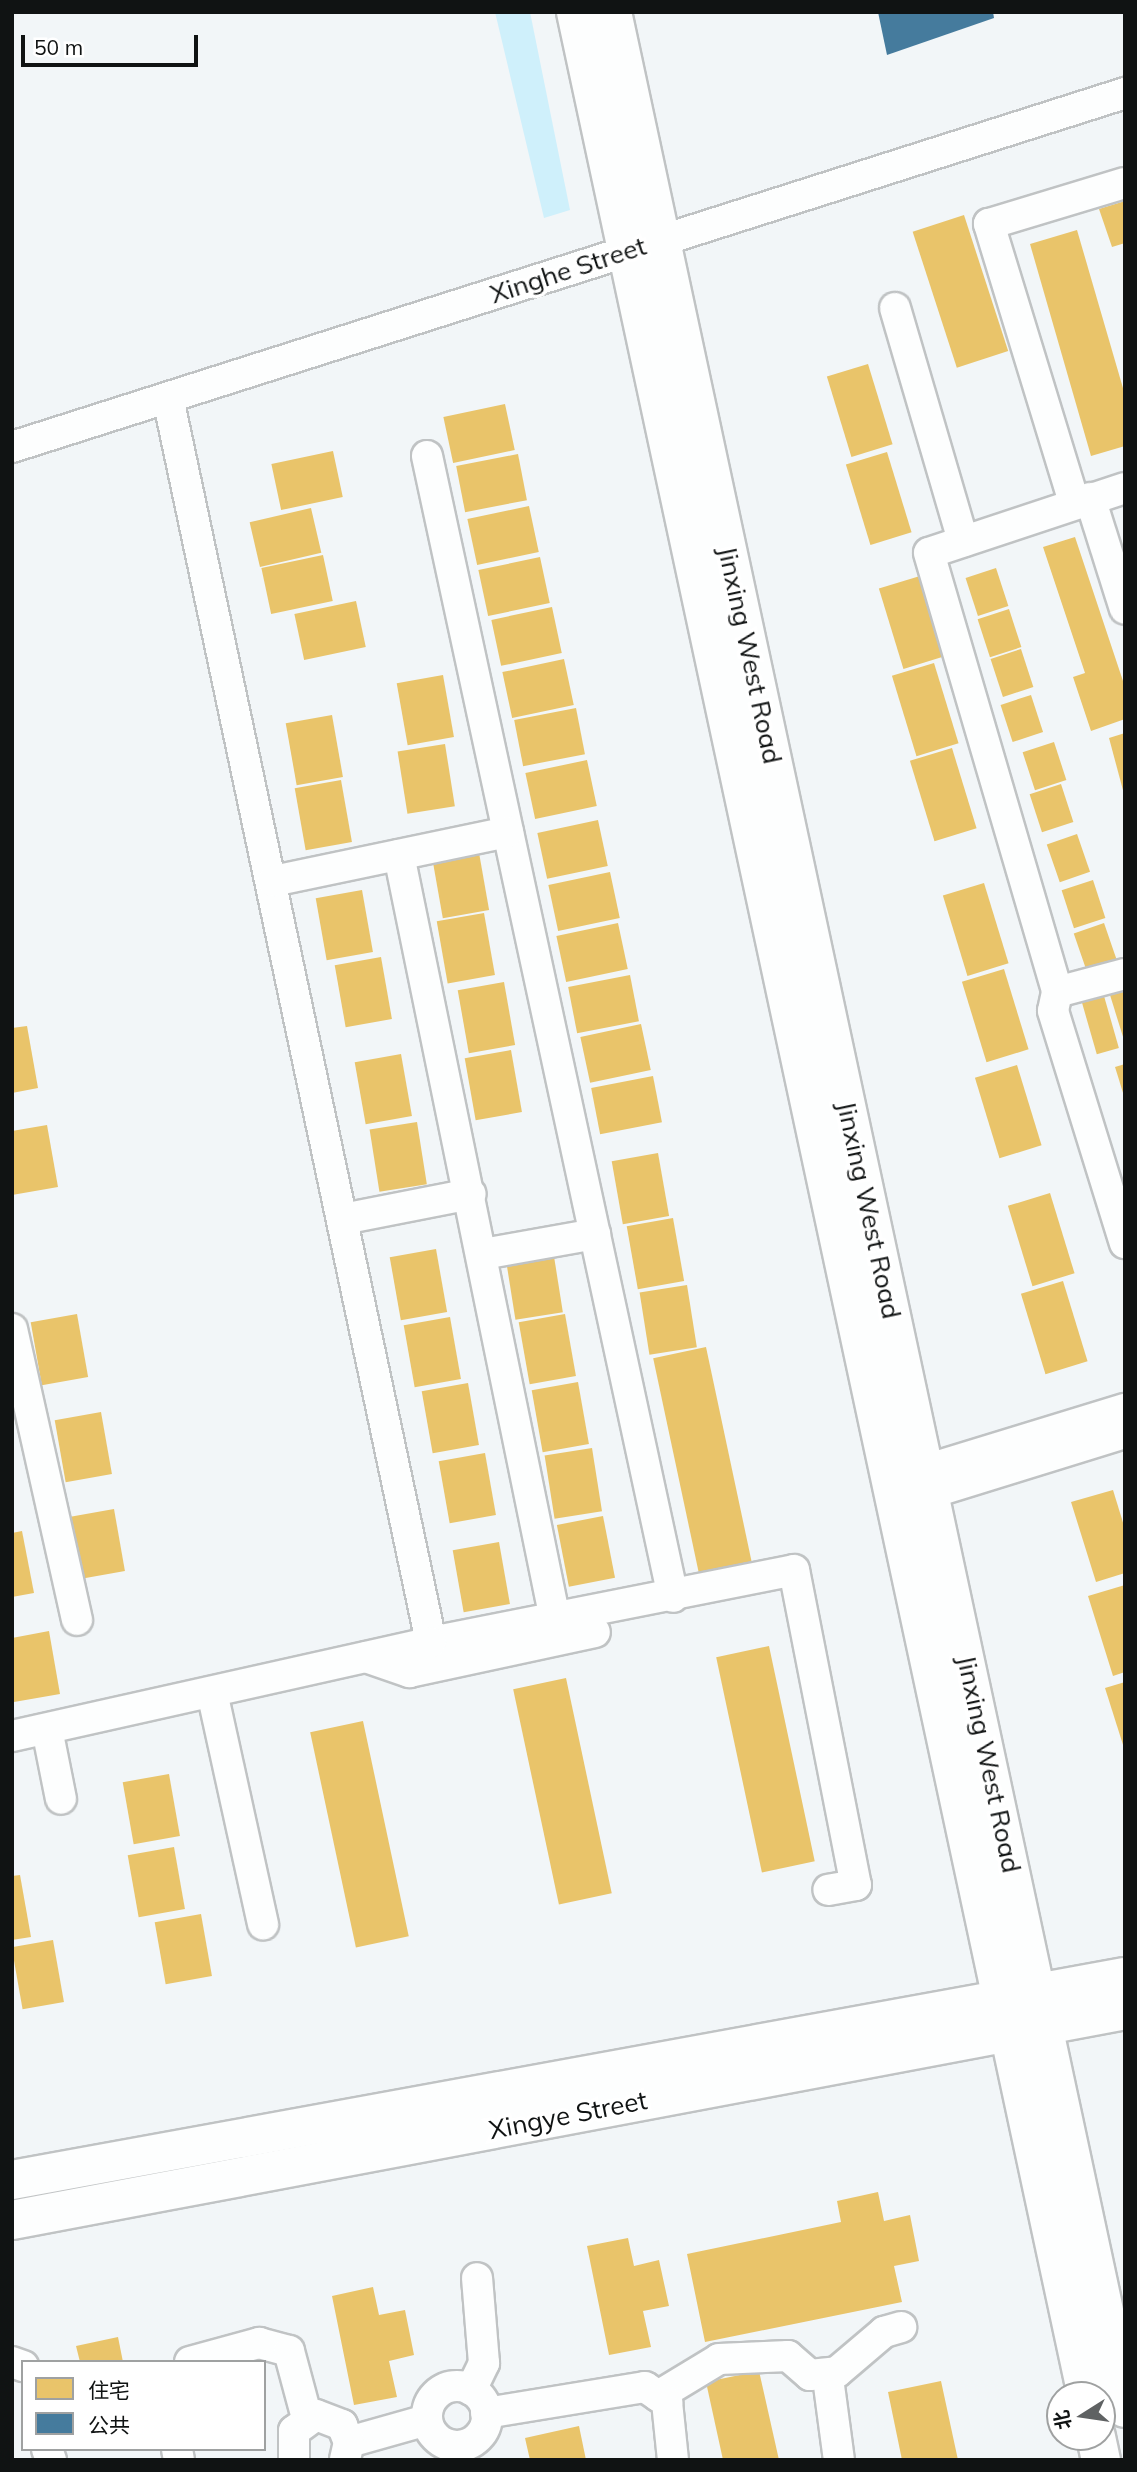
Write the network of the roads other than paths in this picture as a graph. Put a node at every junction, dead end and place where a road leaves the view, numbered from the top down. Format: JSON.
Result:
{"nodes":[{"id":1,"x":576,"y":12,"type":"edge"},
{"id":2,"x":612,"y":12,"type":"edge"},
{"id":3,"x":1125,"y":93,"type":"edge"},
{"id":4,"x":1125,"y":183,"type":"edge"},
{"id":5,"x":644,"y":245,"type":"junction"},
{"id":6,"x":895,"y":308,"type":"dead end"},
{"id":7,"x":168,"y":398,"type":"junction"},
{"id":8,"x":12,"y":447,"type":"edge"},
{"id":9,"x":426,"y":456,"type":"dead end"},
{"id":10,"x":1125,"y":488,"type":"edge"},
{"id":11,"x":1082,"y":500,"type":"junction"},
{"id":12,"x":963,"y":541,"type":"junction"},
{"id":13,"x":1125,"y":609,"type":"edge"},
{"id":14,"x":508,"y":832,"type":"junction"},
{"id":15,"x":399,"y":855,"type":"junction"},
{"id":16,"x":273,"y":881,"type":"junction"},
{"id":17,"x":1125,"y":974,"type":"edge"},
{"id":18,"x":1057,"y":992,"type":"junction"},
{"id":19,"x":471,"y":1194,"type":"junction"},
{"id":20,"x":343,"y":1219,"type":"junction"},
{"id":21,"x":1122,"y":1226,"type":"edge"},
{"id":22,"x":595,"y":1234,"type":"junction"},
{"id":23,"x":483,"y":1254,"type":"junction"},
{"id":24,"x":12,"y":1329,"type":"edge"},
{"id":25,"x":1125,"y":1409,"type":"edge"},
{"id":26,"x":1124,"y":1434,"type":"edge"},
{"id":27,"x":928,"y":1481,"type":"junction"},
{"id":28,"x":673,"y":1597,"type":"junction"},
{"id":29,"x":555,"y":1619,"type":"junction"},
{"id":30,"x":77,"y":1620,"type":"dead end"},
{"id":31,"x":595,"y":1632,"type":"dead end"},
{"id":32,"x":431,"y":1642,"type":"junction"},
{"id":33,"x":366,"y":1657,"type":"junction"},
{"id":34,"x":212,"y":1692,"type":"junction"},
{"id":35,"x":47,"y":1729,"type":"junction"},
{"id":36,"x":12,"y":1736,"type":"edge"},
{"id":37,"x":61,"y":1799,"type":"dead end"},
{"id":38,"x":828,"y":1890,"type":"dead end"},
{"id":39,"x":263,"y":1924,"type":"dead end"},
{"id":40,"x":1125,"y":1978,"type":"edge"},
{"id":41,"x":1125,"y":2010,"type":"edge"},
{"id":42,"x":1023,"y":2014,"type":"junction"},
{"id":43,"x":12,"y":2180,"type":"edge"},
{"id":44,"x":12,"y":2220,"type":"edge"},
{"id":45,"x":477,"y":2278,"type":"dead end"},
{"id":46,"x":901,"y":2327,"type":"dead end"},
{"id":47,"x":197,"y":2360,"type":"edge"},
{"id":48,"x":828,"y":2378,"type":"dead end"},
{"id":49,"x":1085,"y":2381,"type":"edge"},
{"id":50,"x":658,"y":2396,"type":"junction"},
{"id":51,"x":479,"y":2402,"type":"junction"},
{"id":52,"x":1125,"y":2408,"type":"edge"},
{"id":53,"x":307,"y":2418,"type":"junction"},
{"id":54,"x":427,"y":2420,"type":"junction"},
{"id":55,"x":347,"y":2451,"type":"edge"},
{"id":56,"x":469,"y":2452,"type":"edge"},
{"id":57,"x":294,"y":2460,"type":"edge"},
{"id":58,"x":673,"y":2460,"type":"edge"},
{"id":59,"x":839,"y":2460,"type":"edge"}],
"edges":[{"from":1,"to":5,"type":"main road","name":"Jinxing West Road"},
{"from":2,"to":5,"type":"main road","name":"Jinxing West Road"},
{"from":3,"to":5,"type":"street","name":"Xinghe Street"},
{"from":4,"to":11,"type":"street"},
{"from":5,"to":7,"type":"street","name":"Xinghe Street"},
{"from":5,"to":27,"type":"main road","name":"Jinxing West Road"},
{"from":5,"to":42,"type":"main road","name":"Jinxing West Road"},
{"from":6,"to":12,"type":"street"},
{"from":7,"to":8,"type":"street","name":"Xinghe Street"},
{"from":7,"to":16,"type":"street"},
{"from":9,"to":14,"type":"street"},
{"from":10,"to":11,"type":"street"},
{"from":11,"to":12,"type":"street"},
{"from":11,"to":13,"type":"street"},
{"from":12,"to":18,"type":"street"},
{"from":14,"to":15,"type":"street"},
{"from":14,"to":22,"type":"street"},
{"from":15,"to":16,"type":"street"},
{"from":15,"to":19,"type":"street"},
{"from":16,"to":20,"type":"street"},
{"from":17,"to":18,"type":"street"},
{"from":18,"to":21,"type":"street"},
{"from":19,"to":20,"type":"street"},
{"from":19,"to":23,"type":"street"},
{"from":20,"to":32,"type":"street"},
{"from":22,"to":23,"type":"street"},
{"from":22,"to":28,"type":"street"},
{"from":23,"to":29,"type":"street"},
{"from":24,"to":30,"type":"street"},
{"from":25,"to":27,"type":"street"},
{"from":26,"to":27,"type":"street"},
{"from":27,"to":42,"type":"main road","name":"Jinxing West Road"},
{"from":28,"to":29,"type":"street"},
{"from":28,"to":38,"type":"street"},
{"from":29,"to":32,"type":"street"},
{"from":31,"to":33,"type":"street"},
{"from":32,"to":33,"type":"street"},
{"from":33,"to":34,"type":"street"},
{"from":34,"to":35,"type":"street"},
{"from":34,"to":39,"type":"street"},
{"from":35,"to":36,"type":"street"},
{"from":35,"to":37,"type":"street"},
{"from":40,"to":42,"type":"main road","name":"Xingye Street"},
{"from":41,"to":42,"type":"main road","name":"Xingye Street"},
{"from":42,"to":43,"type":"main road","name":"Xingye Street"},
{"from":42,"to":44,"type":"main road","name":"Xingye Street"},
{"from":42,"to":49,"type":"main road","name":"Jinxing West Road"},
{"from":42,"to":52,"type":"main road","name":"Jinxing West Road"},
{"from":45,"to":51,"type":"street"},
{"from":46,"to":50,"type":"street"},
{"from":47,"to":53,"type":"street"},
{"from":48,"to":59,"type":"street"},
{"from":50,"to":51,"type":"street"},
{"from":50,"to":58,"type":"street"},
{"from":51,"to":54,"type":"street"},
{"from":51,"to":56,"type":"street"},
{"from":53,"to":55,"type":"street"},
{"from":53,"to":57,"type":"street"},
{"from":54,"to":55,"type":"street"},
{"from":54,"to":56,"type":"street"}]}
